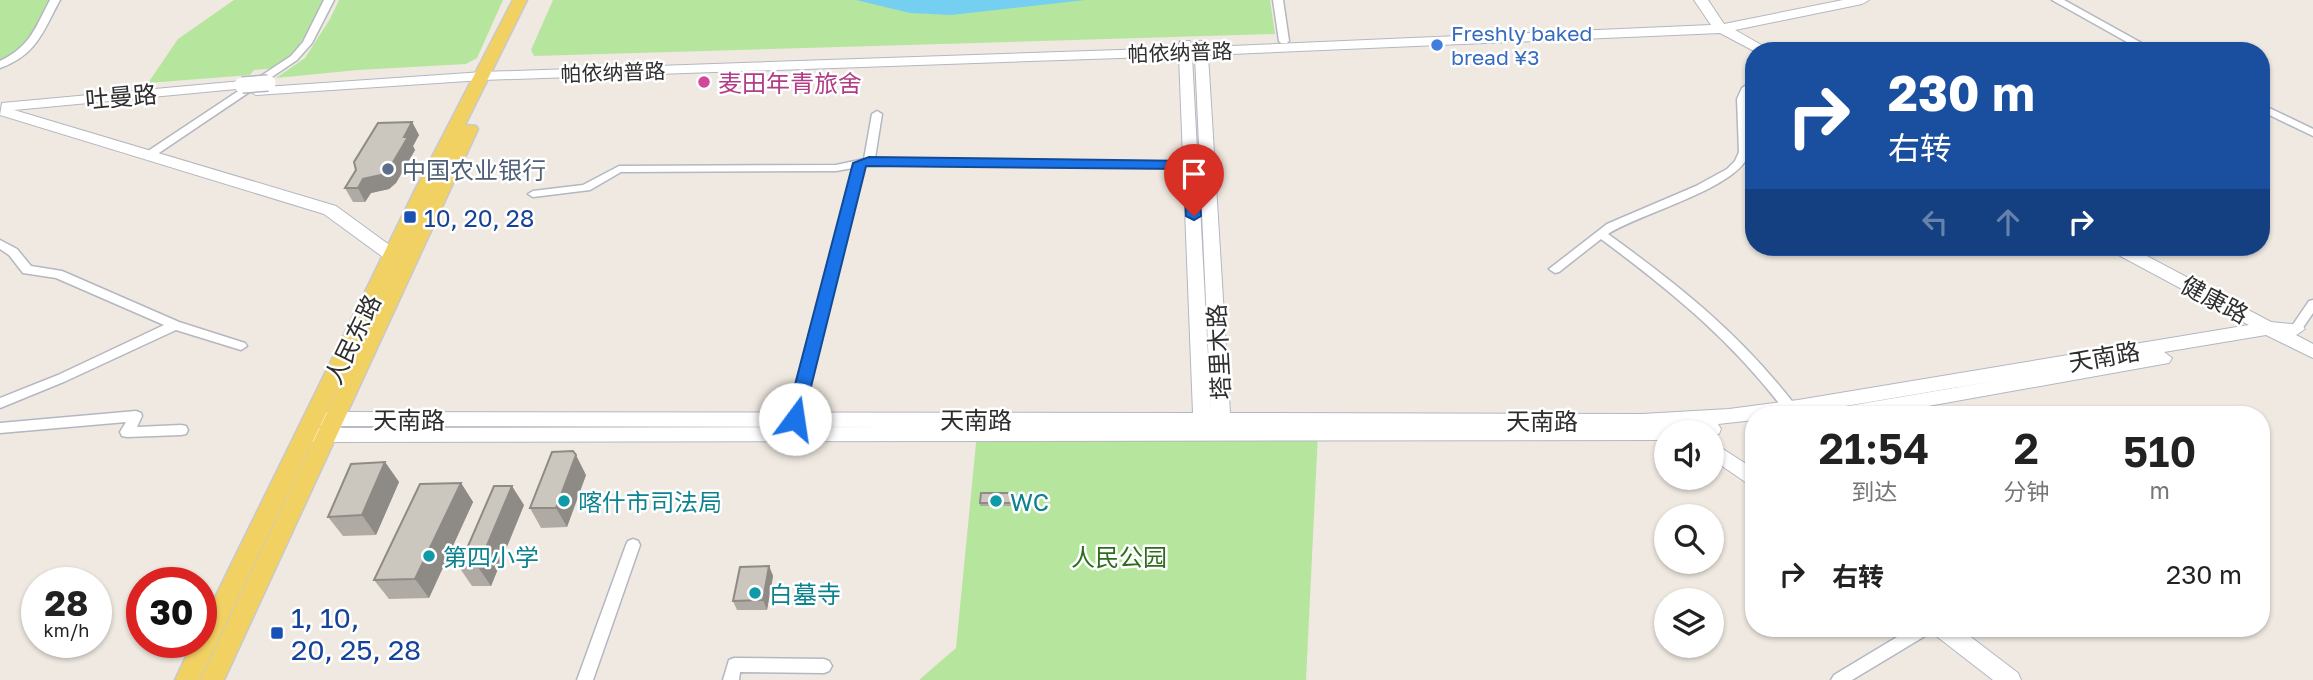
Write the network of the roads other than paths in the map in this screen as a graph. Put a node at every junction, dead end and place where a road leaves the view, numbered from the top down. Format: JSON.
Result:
{"nodes":[{"id":1,"x":55,"y":0,"type":"edge"},
{"id":2,"x":329,"y":0,"type":"edge"},
{"id":3,"x":520,"y":0,"type":"edge"},
{"id":4,"x":532,"y":0,"type":"edge"},
{"id":5,"x":1278,"y":0,"type":"edge"},
{"id":6,"x":1692,"y":0,"type":"edge"},
{"id":7,"x":1701,"y":0,"type":"edge"},
{"id":8,"x":1833,"y":0,"type":"edge"},
{"id":9,"x":1862,"y":0,"type":"edge"},
{"id":10,"x":2057,"y":0,"type":"edge"},
{"id":11,"x":1715,"y":27,"type":"junction"},
{"id":12,"x":1284,"y":41,"type":"junction"},
{"id":13,"x":1746,"y":42,"type":"edge"},
{"id":14,"x":2134,"y":42,"type":"edge"},
{"id":15,"x":1745,"y":46,"type":"edge"},
{"id":16,"x":1193,"y":48,"type":"junction"},
{"id":17,"x":0,"y":65,"type":"edge"},
{"id":18,"x":491,"y":72,"type":"junction"},
{"id":19,"x":1745,"y":92,"type":"edge"},
{"id":20,"x":2,"y":110,"type":"edge"},
{"id":21,"x":2270,"y":112,"type":"edge"},
{"id":22,"x":877,"y":114,"type":"dead end"},
{"id":23,"x":2313,"y":133,"type":"edge"},
{"id":24,"x":1745,"y":140,"type":"edge"},
{"id":25,"x":1745,"y":152,"type":"edge"},
{"id":26,"x":149,"y":155,"type":"junction"},
{"id":27,"x":864,"y":162,"type":"junction"},
{"id":28,"x":1191,"y":165,"type":"junction"},
{"id":29,"x":533,"y":194,"type":"dead end"},
{"id":30,"x":1601,"y":234,"type":"junction"},
{"id":31,"x":0,"y":244,"type":"edge"},
{"id":32,"x":393,"y":256,"type":"junction"},
{"id":33,"x":2136,"y":256,"type":"edge"},
{"id":34,"x":2154,"y":256,"type":"edge"},
{"id":35,"x":1555,"y":270,"type":"dead end"},
{"id":36,"x":2313,"y":304,"type":"edge"},
{"id":37,"x":175,"y":325,"type":"junction"},
{"id":38,"x":2283,"y":331,"type":"junction"},
{"id":39,"x":2313,"y":339,"type":"edge"},
{"id":40,"x":241,"y":346,"type":"dead end"},
{"id":41,"x":2313,"y":352,"type":"edge"},
{"id":42,"x":0,"y":403,"type":"edge"},
{"id":43,"x":1789,"y":406,"type":"edge"},
{"id":44,"x":1803,"y":406,"type":"edge"},
{"id":45,"x":1884,"y":406,"type":"edge"},
{"id":46,"x":1745,"y":414,"type":"edge"},
{"id":47,"x":795,"y":419,"type":"junction"},
{"id":48,"x":1213,"y":424,"type":"junction"},
{"id":49,"x":330,"y":426,"type":"junction"},
{"id":50,"x":1745,"y":426,"type":"edge"},
{"id":51,"x":310,"y":427,"type":"junction"},
{"id":52,"x":0,"y":428,"type":"edge"},
{"id":53,"x":1724,"y":428,"type":"edge"},
{"id":54,"x":181,"y":430,"type":"dead end"},
{"id":55,"x":1654,"y":432,"type":"edge"},
{"id":56,"x":1724,"y":458,"type":"edge"},
{"id":57,"x":1745,"y":473,"type":"edge"},
{"id":58,"x":633,"y":545,"type":"dead end"},
{"id":59,"x":1909,"y":637,"type":"edge"},
{"id":60,"x":1955,"y":637,"type":"edge"},
{"id":61,"x":824,"y":666,"type":"dead end"},
{"id":62,"x":187,"y":680,"type":"edge"},
{"id":63,"x":212,"y":680,"type":"edge"},
{"id":64,"x":584,"y":680,"type":"edge"},
{"id":65,"x":731,"y":680,"type":"edge"},
{"id":66,"x":1839,"y":680,"type":"edge"},
{"id":67,"x":2010,"y":680,"type":"edge"}],
"edges":[{"from":1,"to":17,"type":"street"},
{"from":2,"to":26,"type":"street"},
{"from":3,"to":18,"type":"main road","name":"人民东路"},
{"from":4,"to":18,"type":"main road","name":"人民东路"},
{"from":5,"to":12,"type":"street"},
{"from":6,"to":11,"type":"street"},
{"from":7,"to":11,"type":"street"},
{"from":8,"to":11,"type":"street","name":"帕依纳普路"},
{"from":9,"to":11,"type":"street","name":"帕依纳普路"},
{"from":10,"to":14,"type":"street"},
{"from":11,"to":12,"type":"street","name":"帕依纳普路"},
{"from":11,"to":13,"type":"street"},
{"from":11,"to":15,"type":"street"},
{"from":11,"to":16,"type":"street","name":"帕依纳普路"},
{"from":12,"to":16,"type":"street","name":"帕依纳普路"},
{"from":16,"to":18,"type":"street","name":"帕依纳普路"},
{"from":16,"to":28,"type":"street","name":"塔里木路"},
{"from":16,"to":48,"type":"street","name":"塔里木路"},
{"from":18,"to":20,"type":"street","name":"吐曼路"},
{"from":18,"to":32,"type":"main road","name":"人民东路"},
{"from":18,"to":49,"type":"main road","name":"人民东路"},
{"from":19,"to":24,"type":"street"},
{"from":20,"to":26,"type":"street"},
{"from":21,"to":23,"type":"street"},
{"from":22,"to":27,"type":"street"},
{"from":25,"to":30,"type":"street"},
{"from":26,"to":32,"type":"street"},
{"from":27,"to":28,"type":"street"},
{"from":27,"to":29,"type":"street"},
{"from":27,"to":47,"type":"street"},
{"from":28,"to":48,"type":"street","name":"塔里木路"},
{"from":30,"to":35,"type":"street"},
{"from":30,"to":43,"type":"street"},
{"from":31,"to":37,"type":"street"},
{"from":32,"to":51,"type":"main road","name":"人民东路"},
{"from":33,"to":38,"type":"street","name":"健康路"},
{"from":34,"to":38,"type":"street","name":"健康路"},
{"from":36,"to":38,"type":"street"},
{"from":37,"to":40,"type":"street"},
{"from":37,"to":42,"type":"street"},
{"from":38,"to":39,"type":"street","name":"健康路"},
{"from":38,"to":41,"type":"street","name":"健康路"},
{"from":38,"to":44,"type":"street","name":"天南路"},
{"from":38,"to":45,"type":"street","name":"天南路"},
{"from":46,"to":48,"type":"street","name":"天南路"},
{"from":47,"to":48,"type":"street","name":"天南路"},
{"from":47,"to":49,"type":"street","name":"天南路"},
{"from":48,"to":49,"type":"street","name":"天南路"},
{"from":48,"to":55,"type":"street","name":"天南路"},
{"from":49,"to":51,"type":"street","name":"天南路"},
{"from":49,"to":63,"type":"main road","name":"人民东路"},
{"from":50,"to":53,"type":"street","name":"天南路"},
{"from":51,"to":62,"type":"main road","name":"人民东路"},
{"from":52,"to":54,"type":"street"},
{"from":56,"to":57,"type":"street"},
{"from":58,"to":64,"type":"street"},
{"from":59,"to":66,"type":"street"},
{"from":60,"to":67,"type":"street"},
{"from":61,"to":65,"type":"street"}]}
